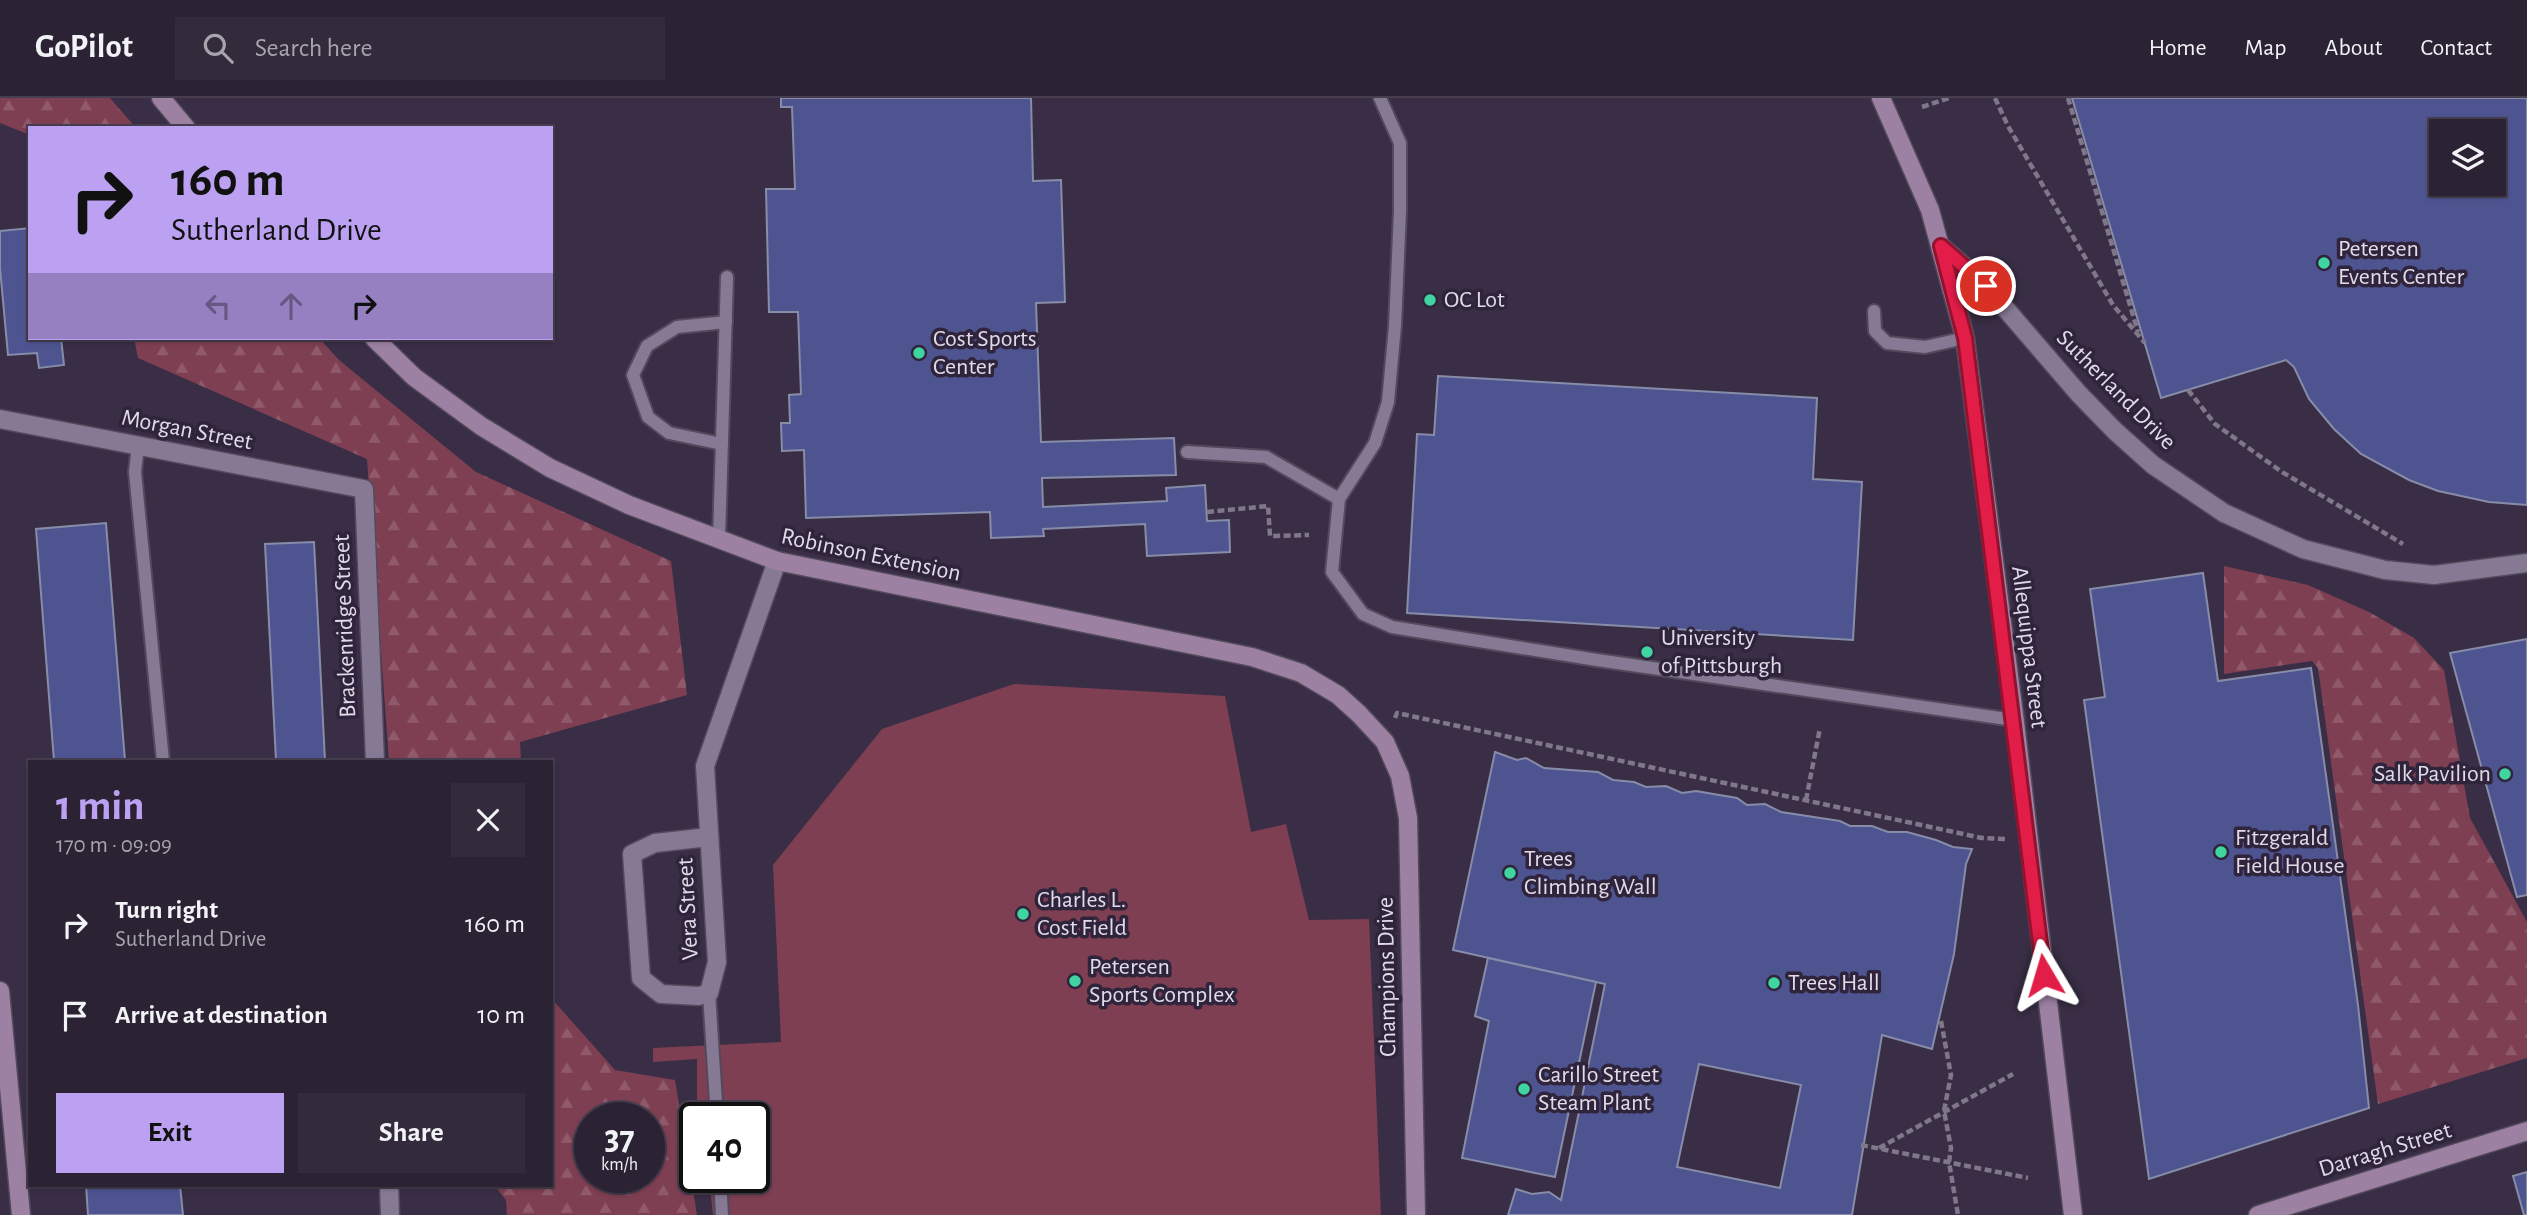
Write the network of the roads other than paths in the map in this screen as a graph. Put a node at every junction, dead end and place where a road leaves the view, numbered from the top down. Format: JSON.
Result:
{"nodes":[{"id":1,"x":161,"y":98,"type":"edge"},
{"id":2,"x":1380,"y":98,"type":"edge"},
{"id":3,"x":1881,"y":98,"type":"edge"},
{"id":4,"x":184,"y":126,"type":"edge"},
{"id":5,"x":1941,"y":246,"type":"junction"},
{"id":6,"x":727,"y":277,"type":"dead end"},
{"id":7,"x":1874,"y":311,"type":"dead end"},
{"id":8,"x":726,"y":322,"type":"junction"},
{"id":9,"x":1965,"y":338,"type":"junction"},
{"id":10,"x":376,"y":340,"type":"edge"},
{"id":11,"x":0,"y":419,"type":"edge"},
{"id":12,"x":722,"y":444,"type":"junction"},
{"id":13,"x":138,"y":445,"type":"junction"},
{"id":14,"x":1187,"y":452,"type":"dead end"},
{"id":15,"x":364,"y":489,"type":"joint"},
{"id":16,"x":1339,"y":499,"type":"junction"},
{"id":17,"x":719,"y":538,"type":"junction"},
{"id":18,"x":777,"y":561,"type":"junction"},
{"id":19,"x":2527,"y":564,"type":"edge"},
{"id":20,"x":2014,"y":720,"type":"junction"},
{"id":21,"x":1385,"y":742,"type":"joint"},
{"id":22,"x":163,"y":760,"type":"edge"},
{"id":23,"x":375,"y":760,"type":"edge"},
{"id":24,"x":709,"y":837,"type":"junction"},
{"id":25,"x":0,"y":991,"type":"edge"},
{"id":26,"x":709,"y":993,"type":"junction"},
{"id":27,"x":716,"y":1102,"type":"edge"},
{"id":28,"x":2527,"y":1131,"type":"edge"},
{"id":29,"x":389,"y":1187,"type":"edge"},
{"id":30,"x":721,"y":1193,"type":"edge"},
{"id":31,"x":21,"y":1215,"type":"edge"},
{"id":32,"x":390,"y":1215,"type":"edge"},
{"id":33,"x":722,"y":1215,"type":"edge"},
{"id":34,"x":1416,"y":1215,"type":"edge"},
{"id":35,"x":2073,"y":1215,"type":"edge"},
{"id":36,"x":2258,"y":1215,"type":"edge"}],
"edges":[{"from":1,"to":4,"type":"street"},
{"from":2,"to":16,"type":"lane"},
{"from":3,"to":5,"type":"street","name":"Allequippa Street"},
{"from":5,"to":9,"type":"street","name":"Allequippa Street"},
{"from":5,"to":19,"type":"street","name":"Sutherland Drive"},
{"from":6,"to":8,"type":"lane"},
{"from":7,"to":9,"type":"lane"},
{"from":8,"to":12,"type":"lane"},
{"from":8,"to":12,"type":"lane"},
{"from":9,"to":20,"type":"street","name":"Allequippa Street"},
{"from":10,"to":17,"type":"street","name":"Robinson Extension"},
{"from":11,"to":13,"type":"street","name":"Morgan Street"},
{"from":12,"to":17,"type":"lane"},
{"from":13,"to":15,"type":"street","name":"Morgan Street"},
{"from":13,"to":22,"type":"lane"},
{"from":14,"to":16,"type":"lane"},
{"from":15,"to":23,"type":"street","name":"Brackenridge Street"},
{"from":16,"to":20,"type":"lane"},
{"from":17,"to":18,"type":"street","name":"Robinson Extension"},
{"from":18,"to":21,"type":"street","name":"Robinson Extension"},
{"from":18,"to":24,"type":"street","name":"Vera Street"},
{"from":20,"to":35,"type":"street","name":"Allequippa Street"},
{"from":21,"to":34,"type":"street","name":"Champions Drive"},
{"from":24,"to":26,"type":"street","name":"Vera Street"},
{"from":24,"to":26,"type":"street","name":"Vera Street"},
{"from":25,"to":31,"type":"street"},
{"from":26,"to":27,"type":"lane"},
{"from":28,"to":36,"type":"street","name":"Darragh Street"},
{"from":29,"to":32,"type":"street"},
{"from":30,"to":33,"type":"lane"}]}
